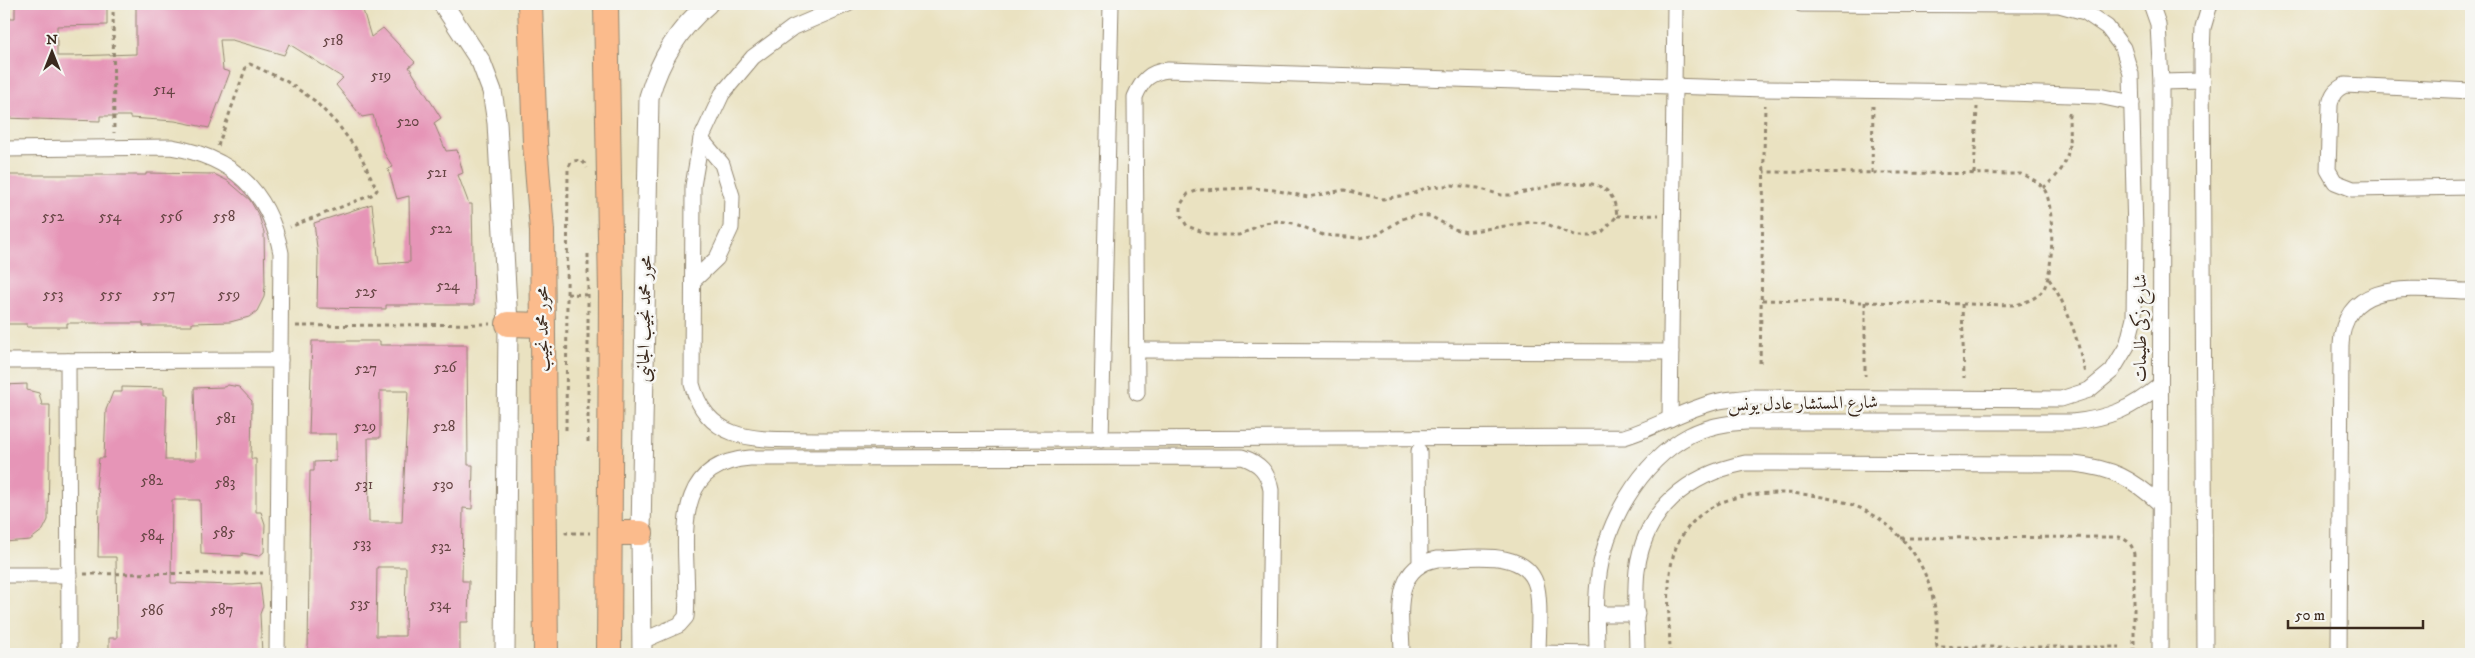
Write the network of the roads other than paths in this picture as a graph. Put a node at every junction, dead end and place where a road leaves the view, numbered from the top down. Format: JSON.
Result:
{"nodes":[{"id":1,"x":530,"y":4,"type":"edge"},
{"id":2,"x":606,"y":4,"type":"edge"},
{"id":3,"x":708,"y":4,"type":"edge"},
{"id":4,"x":848,"y":4,"type":"edge"},
{"id":5,"x":1111,"y":4,"type":"edge"},
{"id":6,"x":1675,"y":4,"type":"edge"},
{"id":7,"x":1802,"y":4,"type":"edge"},
{"id":8,"x":2151,"y":4,"type":"edge"},
{"id":9,"x":2210,"y":4,"type":"edge"},
{"id":10,"x":441,"y":6,"type":"edge"},
{"id":11,"x":2203,"y":81,"type":"junction"},
{"id":12,"x":2161,"y":82,"type":"junction"},
{"id":13,"x":1674,"y":85,"type":"junction"},
{"id":14,"x":2471,"y":91,"type":"edge"},
{"id":15,"x":2132,"y":103,"type":"junction"},
{"id":16,"x":701,"y":139,"type":"junction"},
{"id":17,"x":4,"y":149,"type":"edge"},
{"id":18,"x":2471,"y":187,"type":"edge"},
{"id":19,"x":2135,"y":204,"type":"junction"},
{"id":20,"x":2161,"y":204,"type":"junction"},
{"id":21,"x":2160,"y":233,"type":"junction"},
{"id":22,"x":2135,"y":234,"type":"junction"},
{"id":23,"x":693,"y":281,"type":"junction"},
{"id":24,"x":2471,"y":291,"type":"edge"},
{"id":25,"x":508,"y":324,"type":"junction"},
{"id":26,"x":543,"y":325,"type":"junction"},
{"id":27,"x":1137,"y":350,"type":"junction"},
{"id":28,"x":1671,"y":352,"type":"junction"},
{"id":29,"x":280,"y":360,"type":"junction"},
{"id":30,"x":4,"y":361,"type":"edge"},
{"id":31,"x":68,"y":361,"type":"junction"},
{"id":32,"x":2160,"y":385,"type":"junction"},
{"id":33,"x":1137,"y":393,"type":"dead end"},
{"id":34,"x":1670,"y":419,"type":"junction"},
{"id":35,"x":1101,"y":440,"type":"junction"},
{"id":36,"x":1419,"y":451,"type":"dead end"},
{"id":37,"x":2160,"y":504,"type":"junction"},
{"id":38,"x":599,"y":533,"type":"junction"},
{"id":39,"x":641,"y":533,"type":"junction"},
{"id":40,"x":1420,"y":564,"type":"junction"},
{"id":41,"x":69,"y":574,"type":"junction"},
{"id":42,"x":4,"y":575,"type":"edge"},
{"id":43,"x":1597,"y":614,"type":"junction"},
{"id":44,"x":1637,"y":614,"type":"junction"},
{"id":45,"x":642,"y":648,"type":"edge"},
{"id":46,"x":1538,"y":653,"type":"edge"},
{"id":47,"x":69,"y":654,"type":"edge"},
{"id":48,"x":277,"y":654,"type":"edge"},
{"id":49,"x":505,"y":654,"type":"edge"},
{"id":50,"x":546,"y":654,"type":"edge"},
{"id":51,"x":609,"y":654,"type":"edge"},
{"id":52,"x":1269,"y":654,"type":"edge"},
{"id":53,"x":1402,"y":654,"type":"edge"},
{"id":54,"x":1597,"y":654,"type":"edge"},
{"id":55,"x":1636,"y":654,"type":"edge"},
{"id":56,"x":2160,"y":654,"type":"edge"},
{"id":57,"x":2205,"y":654,"type":"edge"},
{"id":58,"x":2338,"y":654,"type":"edge"}],
"edges":[{"from":1,"to":26,"type":"main road","name":"محور محمد نجيب"},
{"from":2,"to":38,"type":"main road"},
{"from":3,"to":39,"type":"street","name":"محور محمد نجيب الجانبى"},
{"from":4,"to":16,"type":"street"},
{"from":5,"to":35,"type":"street"},
{"from":6,"to":13,"type":"street"},
{"from":7,"to":15,"type":"street"},
{"from":8,"to":12,"type":"street","name":"شارع زكى طليمات"},
{"from":9,"to":11,"type":"street"},
{"from":10,"to":25,"type":"street"},
{"from":11,"to":12,"type":"street"},
{"from":11,"to":57,"type":"street"},
{"from":12,"to":20,"type":"street","name":"شارع زكى طليمات"},
{"from":13,"to":15,"type":"street"},
{"from":13,"to":27,"type":"street"},
{"from":13,"to":28,"type":"street"},
{"from":14,"to":18,"type":"street"},
{"from":15,"to":19,"type":"street"},
{"from":16,"to":23,"type":"street"},
{"from":16,"to":23,"type":"street"},
{"from":17,"to":29,"type":"street"},
{"from":19,"to":20,"type":"street"},
{"from":19,"to":22,"type":"street"},
{"from":20,"to":21,"type":"street","name":"شارع زكى طليمات"},
{"from":21,"to":22,"type":"street"},
{"from":21,"to":32,"type":"street","name":"شارع زكى طليمات"},
{"from":22,"to":34,"type":"street"},
{"from":23,"to":35,"type":"street"},
{"from":24,"to":58,"type":"street"},
{"from":25,"to":26,"type":"main road"},
{"from":25,"to":49,"type":"street"},
{"from":26,"to":50,"type":"main road","name":"محور محمد نجيب"},
{"from":27,"to":28,"type":"street"},
{"from":27,"to":33,"type":"street"},
{"from":28,"to":34,"type":"street"},
{"from":29,"to":31,"type":"street"},
{"from":29,"to":48,"type":"street"},
{"from":30,"to":31,"type":"street"},
{"from":31,"to":41,"type":"street"},
{"from":32,"to":37,"type":"street","name":"شارع زكى طليمات"},
{"from":32,"to":43,"type":"street","name":"شارع المستشار عادل يونس"},
{"from":34,"to":35,"type":"street"},
{"from":36,"to":40,"type":"street"},
{"from":37,"to":44,"type":"street"},
{"from":37,"to":56,"type":"street","name":"شارع زكى طليمات"},
{"from":38,"to":39,"type":"main road"},
{"from":38,"to":51,"type":"main road"},
{"from":39,"to":45,"type":"street","name":"محور محمد نجيب الجانبى"},
{"from":40,"to":46,"type":"street"},
{"from":40,"to":53,"type":"street"},
{"from":41,"to":42,"type":"street"},
{"from":41,"to":47,"type":"street"},
{"from":43,"to":44,"type":"street"},
{"from":43,"to":54,"type":"street","name":"شارع المستشار عادل يونس"},
{"from":44,"to":55,"type":"street"},
{"from":45,"to":52,"type":"street"},
{"from":46,"to":54,"type":"street"}]}
